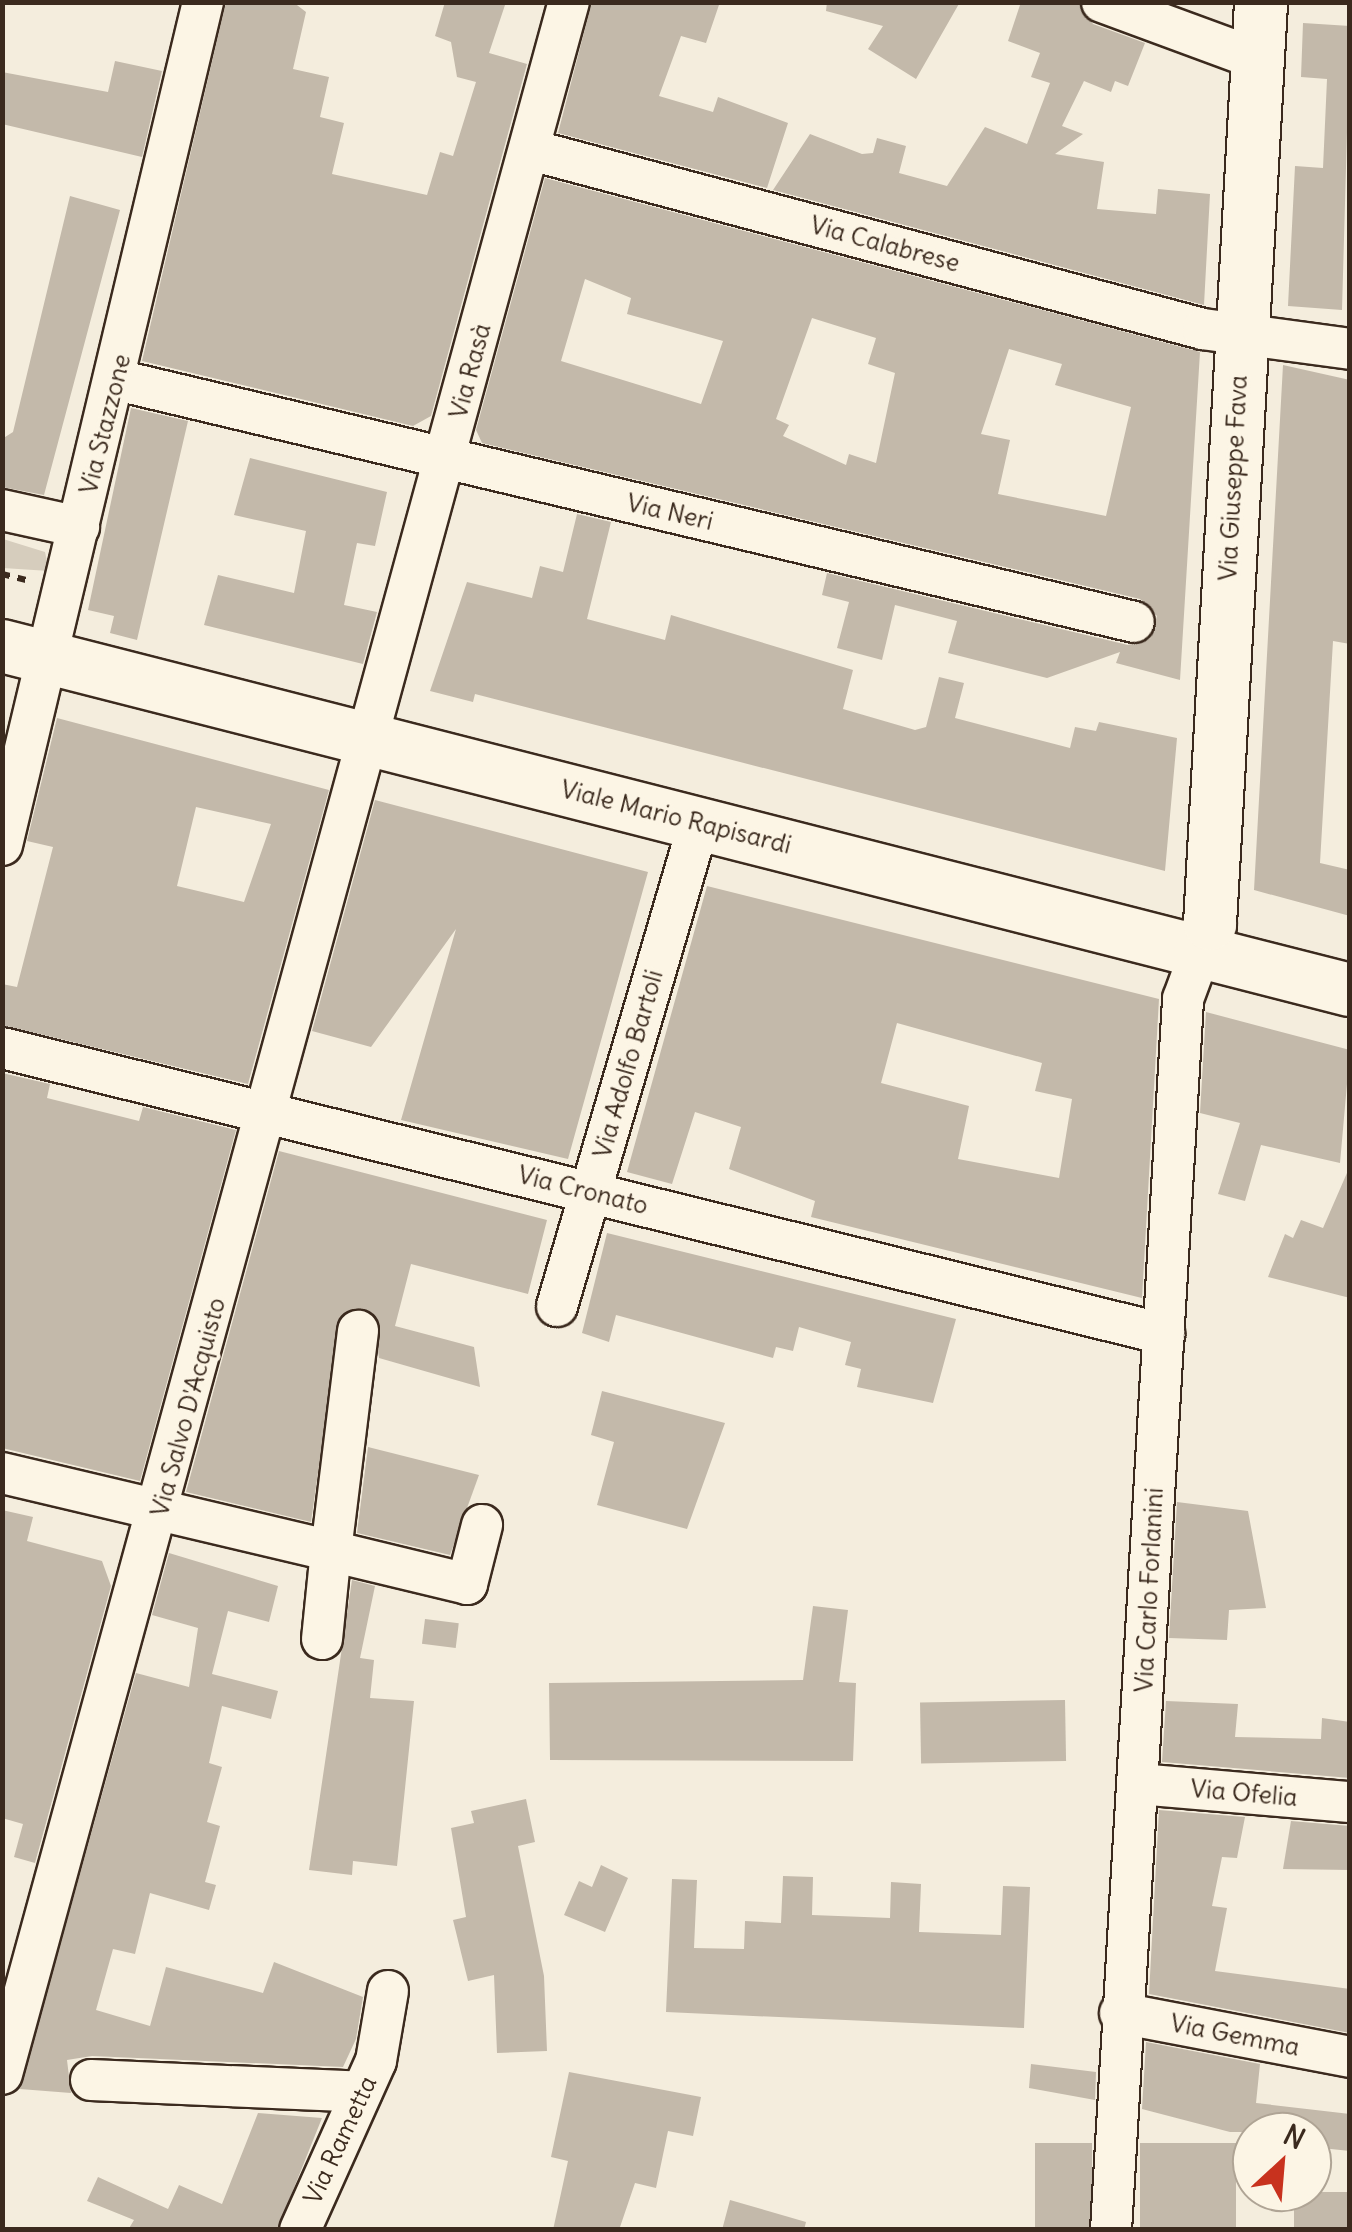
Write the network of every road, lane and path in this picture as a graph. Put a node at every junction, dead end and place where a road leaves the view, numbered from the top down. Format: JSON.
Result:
{"nodes":[{"id":1,"x":204,"y":2,"type":"edge"},
{"id":2,"x":569,"y":2,"type":"edge"},
{"id":3,"x":1102,"y":2,"type":"edge"},
{"id":4,"x":1260,"y":2,"type":"edge"},
{"id":5,"x":1257,"y":59,"type":"junction"},
{"id":6,"x":531,"y":150,"type":"junction"},
{"id":7,"x":1240,"y":336,"type":"junction"},
{"id":8,"x":1350,"y":349,"type":"edge"},
{"id":9,"x":117,"y":380,"type":"junction"},
{"id":10,"x":446,"y":459,"type":"junction"},
{"id":11,"x":2,"y":510,"type":"edge"},
{"id":12,"x":79,"y":527,"type":"junction"},
{"id":13,"x":1134,"y":622,"type":"dead end"},
{"id":14,"x":24,"y":652,"type":"edge"},
{"id":15,"x":372,"y":740,"type":"junction"},
{"id":16,"x":699,"y":823,"type":"junction"},
{"id":17,"x":2,"y":846,"type":"edge"},
{"id":18,"x":1200,"y":953,"type":"junction"},
{"id":19,"x":1350,"y":990,"type":"edge"},
{"id":20,"x":2,"y":1048,"type":"edge"},
{"id":21,"x":266,"y":1112,"type":"junction"},
{"id":22,"x":590,"y":1192,"type":"junction"},
{"id":23,"x":557,"y":1306,"type":"dead end"},
{"id":24,"x":358,"y":1331,"type":"dead end"},
{"id":25,"x":1164,"y":1334,"type":"junction"},
{"id":26,"x":2,"y":1473,"type":"edge"},
{"id":27,"x":161,"y":1510,"type":"junction"},
{"id":28,"x":482,"y":1524,"type":"dead end"},
{"id":29,"x":331,"y":1551,"type":"junction"},
{"id":30,"x":322,"y":1639,"type":"dead end"},
{"id":31,"x":1138,"y":1784,"type":"junction"},
{"id":32,"x":1350,"y":1802,"type":"edge"},
{"id":33,"x":388,"y":1991,"type":"dead end"},
{"id":34,"x":1120,"y":2013,"type":"junction"},
{"id":35,"x":1350,"y":2058,"type":"edge"},
{"id":36,"x":4,"y":2074,"type":"edge"},
{"id":37,"x":91,"y":2080,"type":"dead end"},
{"id":38,"x":362,"y":2092,"type":"junction"},
{"id":39,"x":300,"y":2230,"type":"edge"},
{"id":40,"x":1111,"y":2230,"type":"edge"}],
"edges":[{"from":1,"to":9,"type":"street","name":"Via Stazzone"},
{"from":2,"to":6,"type":"street","name":"Via Rasà"},
{"from":3,"to":5,"type":"street"},
{"from":4,"to":5,"type":"main road","name":"Via Giuseppe Fava"},
{"from":5,"to":7,"type":"main road","name":"Via Giuseppe Fava"},
{"from":6,"to":7,"type":"street","name":"Via Calabrese"},
{"from":6,"to":10,"type":"street","name":"Via Rasà"},
{"from":7,"to":8,"type":"street","name":"Via Calabrese"},
{"from":7,"to":18,"type":"main road","name":"Via Giuseppe Fava"},
{"from":9,"to":10,"type":"street","name":"Via Neri"},
{"from":9,"to":12,"type":"street","name":"Via Stazzone"},
{"from":10,"to":13,"type":"street","name":"Via Neri"},
{"from":10,"to":15,"type":"street","name":"Via Rasà"},
{"from":11,"to":12,"type":"street"},
{"from":12,"to":14,"type":"street","name":"Via Stazzone"},
{"from":14,"to":15,"type":"main road","name":"Viale Mario Rapisardi"},
{"from":14,"to":17,"type":"street","name":"Via Stazzone"},
{"from":15,"to":16,"type":"main road","name":"Viale Mario Rapisardi"},
{"from":15,"to":21,"type":"street","name":"Via Salvo D'Acquisto"},
{"from":16,"to":18,"type":"main road","name":"Viale Mario Rapisardi"},
{"from":16,"to":22,"type":"street","name":"Via Adolfo Bartoli"},
{"from":18,"to":19,"type":"main road","name":"Viale Mario Rapisardi"},
{"from":18,"to":25,"type":"street","name":"Via Carlo Forlanini"},
{"from":20,"to":21,"type":"street","name":"Via Cronato"},
{"from":21,"to":22,"type":"street","name":"Via Cronato"},
{"from":21,"to":27,"type":"street","name":"Via Salvo D'Acquisto"},
{"from":22,"to":23,"type":"street","name":"Via Adolfo Bartoli"},
{"from":22,"to":25,"type":"street","name":"Via Cronato"},
{"from":24,"to":29,"type":"street"},
{"from":25,"to":31,"type":"street","name":"Via Carlo Forlanini"},
{"from":26,"to":27,"type":"street"},
{"from":27,"to":29,"type":"street"},
{"from":27,"to":36,"type":"street","name":"Via Salvo D'Acquisto"},
{"from":28,"to":29,"type":"street"},
{"from":29,"to":30,"type":"street"},
{"from":31,"to":32,"type":"street","name":"Via Ofelia"},
{"from":31,"to":34,"type":"street","name":"Via Carlo Forlanini"},
{"from":33,"to":38,"type":"street","name":"Via Rametta"},
{"from":34,"to":35,"type":"street","name":"Via Gemma"},
{"from":34,"to":40,"type":"street","name":"Via Carlo Forlanini"},
{"from":37,"to":38,"type":"street"},
{"from":38,"to":39,"type":"street","name":"Via Rametta"}]}
